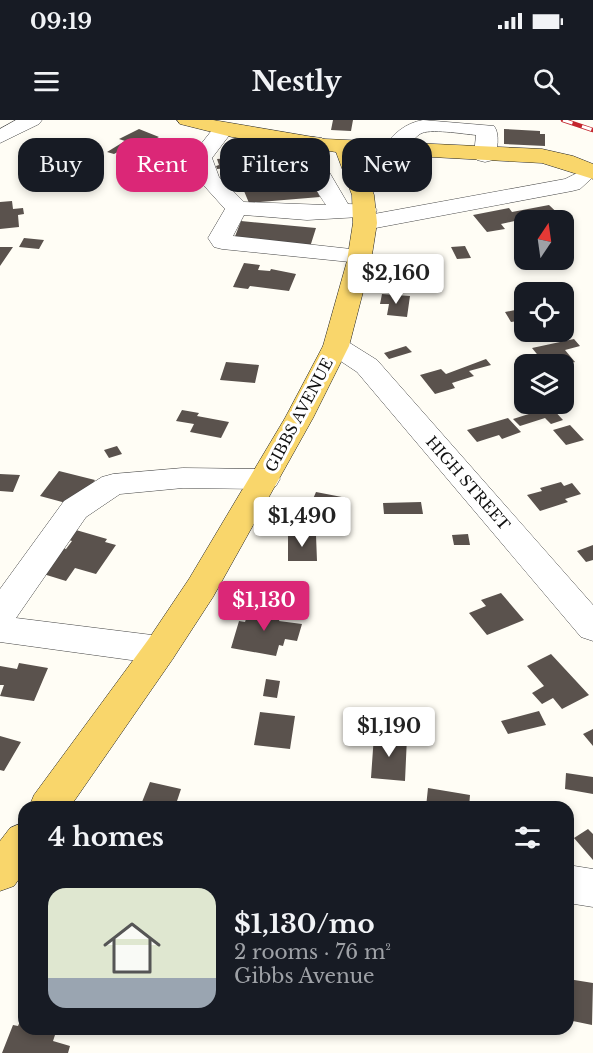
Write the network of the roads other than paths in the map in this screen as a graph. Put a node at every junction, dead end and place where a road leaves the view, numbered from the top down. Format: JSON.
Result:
{"nodes":[{"id":1,"x":32,"y":120,"type":"edge"},
{"id":2,"x":187,"y":120,"type":"edge"},
{"id":3,"x":223,"y":129,"type":"junction"},
{"id":4,"x":0,"y":137,"type":"edge"},
{"id":5,"x":282,"y":138,"type":"edge"},
{"id":6,"x":432,"y":152,"type":"edge"},
{"id":7,"x":590,"y":176,"type":"edge"},
{"id":8,"x":330,"y":191,"type":"edge"},
{"id":9,"x":362,"y":192,"type":"edge"},
{"id":10,"x":237,"y":208,"type":"junction"},
{"id":11,"x":357,"y":214,"type":"junction"},
{"id":12,"x":360,"y":256,"type":"junction"},
{"id":13,"x":336,"y":346,"type":"junction"},
{"id":14,"x":265,"y":479,"type":"junction"},
{"id":15,"x":0,"y":614,"type":"edge"},
{"id":16,"x":593,"y":628,"type":"edge"},
{"id":17,"x":0,"y":629,"type":"edge"},
{"id":18,"x":160,"y":650,"type":"junction"},
{"id":19,"x":52,"y":801,"type":"edge"},
{"id":20,"x":18,"y":848,"type":"edge"},
{"id":21,"x":0,"y":873,"type":"edge"},
{"id":22,"x":574,"y":885,"type":"edge"},
{"id":23,"x":593,"y":888,"type":"edge"}],
"edges":[{"from":1,"to":4,"type":"street"},
{"from":2,"to":3,"type":"main road"},
{"from":3,"to":5,"type":"main road"},
{"from":3,"to":10,"type":"street"},
{"from":6,"to":7,"type":"main road"},
{"from":7,"to":11,"type":"street"},
{"from":8,"to":11,"type":"street"},
{"from":9,"to":11,"type":"main road","name":"GIBBS AVENUE"},
{"from":10,"to":11,"type":"street"},
{"from":10,"to":12,"type":"street"},
{"from":11,"to":12,"type":"main road","name":"GIBBS AVENUE"},
{"from":12,"to":13,"type":"main road","name":"GIBBS AVENUE"},
{"from":13,"to":14,"type":"main road","name":"GIBBS AVENUE"},
{"from":13,"to":16,"type":"street","name":"HIGH STREET"},
{"from":14,"to":15,"type":"street"},
{"from":14,"to":18,"type":"main road","name":"GIBBS AVENUE"},
{"from":17,"to":18,"type":"street"},
{"from":18,"to":19,"type":"main road","name":"GIBBS AVENUE"},
{"from":20,"to":21,"type":"main road"},
{"from":22,"to":23,"type":"street"}]}
